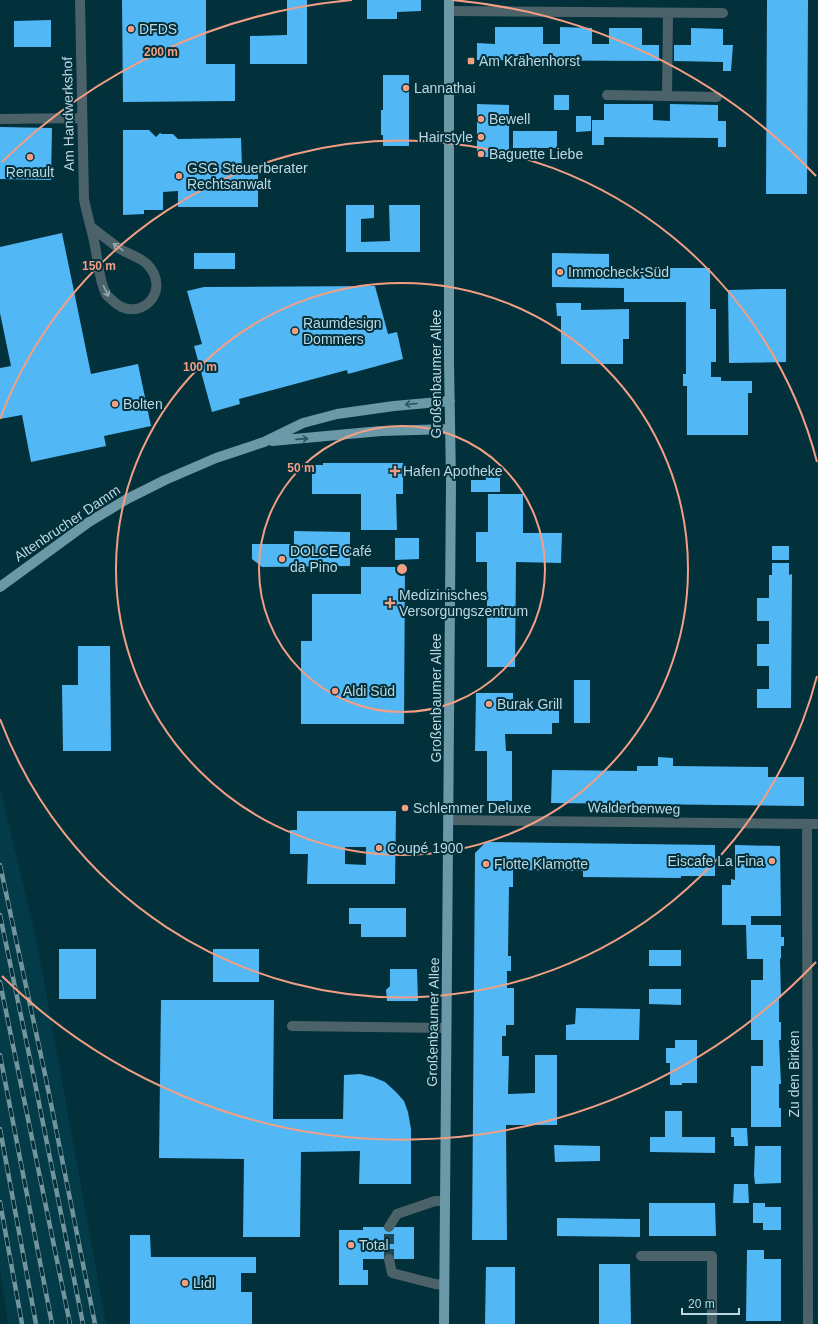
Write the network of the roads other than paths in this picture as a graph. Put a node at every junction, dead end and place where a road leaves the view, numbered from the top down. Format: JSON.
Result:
{"nodes":[{"id":1,"x":80,"y":0,"type":"edge"},
{"id":2,"x":449,"y":0,"type":"edge"},
{"id":3,"x":449,"y":11,"type":"junction"},
{"id":4,"x":668,"y":13,"type":"junction"},
{"id":5,"x":723,"y":13,"type":"dead end"},
{"id":6,"x":607,"y":95,"type":"dead end"},
{"id":7,"x":667,"y":96,"type":"junction"},
{"id":8,"x":717,"y":97,"type":"dead end"},
{"id":9,"x":82,"y":118,"type":"junction"},
{"id":10,"x":0,"y":119,"type":"edge"},
{"id":11,"x":91,"y":227,"type":"junction"},
{"id":12,"x":450,"y":401,"type":"junction"},
{"id":13,"x":450,"y":429,"type":"junction"},
{"id":14,"x":264,"y":442,"type":"junction"},
{"id":15,"x":0,"y":587,"type":"edge"},
{"id":16,"x":449,"y":820,"type":"junction"},
{"id":17,"x":807,"y":824,"type":"junction"},
{"id":18,"x":818,"y":824,"type":"edge"},
{"id":19,"x":292,"y":1026,"type":"dead end"},
{"id":20,"x":446,"y":1028,"type":"junction"},
{"id":21,"x":445,"y":1201,"type":"junction"},
{"id":22,"x":389,"y":1227,"type":"tunnel mouth"},
{"id":23,"x":641,"y":1256,"type":"dead end"},
{"id":24,"x":389,"y":1259,"type":"tunnel mouth"},
{"id":25,"x":444,"y":1285,"type":"junction"},
{"id":26,"x":444,"y":1324,"type":"edge"},
{"id":27,"x":712,"y":1324,"type":"edge"},
{"id":28,"x":808,"y":1324,"type":"edge"}],
"edges":[{"from":1,"to":9,"type":"street","name":"Am Handwerkshof"},
{"from":2,"to":3,"type":"main road","name":"Großenbaumer Allee"},
{"from":3,"to":4,"type":"street"},
{"from":3,"to":12,"type":"main road","name":"Großenbaumer Allee"},
{"from":4,"to":5,"type":"street"},
{"from":4,"to":7,"type":"street"},
{"from":6,"to":7,"type":"street"},
{"from":7,"to":8,"type":"street"},
{"from":9,"to":10,"type":"street"},
{"from":9,"to":11,"type":"street","name":"Am Handwerkshof"},
{"from":11,"to":11,"type":"street","name":"Am Handwerkshof","one_way":true},
{"from":12,"to":13,"type":"main road","name":"Großenbaumer Allee"},
{"from":12,"to":14,"type":"main road","name":"Altenbrucher Damm","one_way":true},
{"from":14,"to":13,"type":"main road","name":"Altenbrucher Damm","one_way":true},
{"from":13,"to":16,"type":"main road","name":"Großenbaumer Allee"},
{"from":14,"to":15,"type":"main road","name":"Altenbrucher Damm"},
{"from":16,"to":17,"type":"street","name":"Walderbenweg"},
{"from":16,"to":20,"type":"main road","name":"Großenbaumer Allee"},
{"from":17,"to":18,"type":"street","name":"Walderbenweg"},
{"from":17,"to":28,"type":"street","name":"Zu den Birken"},
{"from":19,"to":20,"type":"street"},
{"from":20,"to":21,"type":"main road","name":"Großenbaumer Allee"},
{"from":21,"to":22,"type":"street"},
{"from":21,"to":25,"type":"main road","name":"Großenbaumer Allee"},
{"from":23,"to":27,"type":"street"},
{"from":24,"to":25,"type":"street"},
{"from":25,"to":26,"type":"main road","name":"Großenbaumer Allee"}]}
